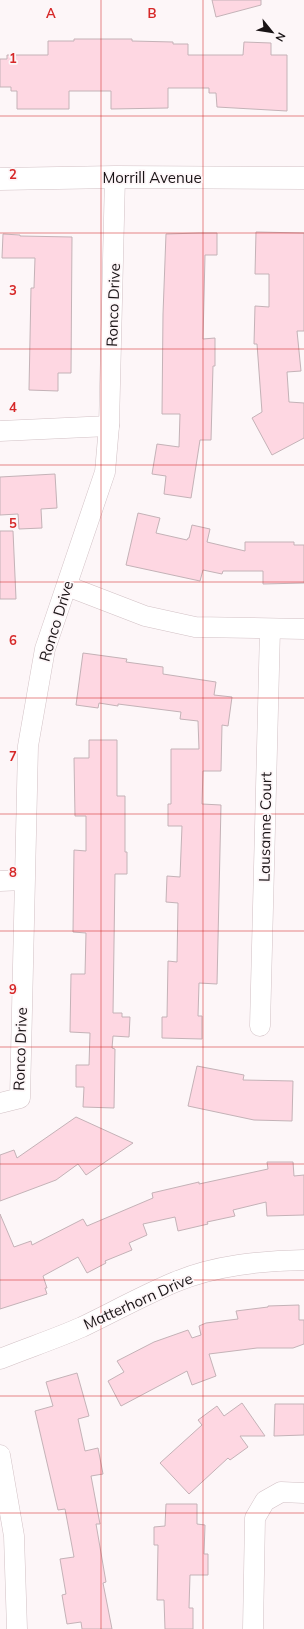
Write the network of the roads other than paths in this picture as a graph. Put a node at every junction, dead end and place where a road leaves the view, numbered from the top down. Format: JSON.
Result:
{"nodes":[{"id":1,"x":116,"y":177,"type":"junction"},
{"id":2,"x":304,"y":178,"type":"edge"},
{"id":3,"x":0,"y":179,"type":"edge"},
{"id":4,"x":109,"y":426,"type":"junction"},
{"id":5,"x":0,"y":431,"type":"edge"},
{"id":6,"x":67,"y":586,"type":"junction"},
{"id":7,"x":270,"y":629,"type":"junction"},
{"id":8,"x":304,"y":629,"type":"edge"},
{"id":9,"x":24,"y":880,"type":"junction"},
{"id":10,"x":0,"y":881,"type":"edge"},
{"id":11,"x":260,"y":1026,"type":"dead end"},
{"id":12,"x":0,"y":1103,"type":"edge"},
{"id":13,"x":304,"y":1260,"type":"edge"},
{"id":14,"x":0,"y":1359,"type":"edge"},
{"id":15,"x":0,"y":1455,"type":"edge"},
{"id":16,"x":304,"y":1493,"type":"edge"},
{"id":17,"x":17,"y":1629,"type":"edge"},
{"id":18,"x":253,"y":1629,"type":"edge"}],
"edges":[{"from":1,"to":2,"type":"street","name":"Morrill Avenue"},
{"from":1,"to":3,"type":"street","name":"Morrill Avenue"},
{"from":1,"to":4,"type":"street","name":"Ronco Drive"},
{"from":4,"to":5,"type":"street"},
{"from":4,"to":6,"type":"street","name":"Ronco Drive"},
{"from":6,"to":7,"type":"street"},
{"from":6,"to":9,"type":"street","name":"Ronco Drive"},
{"from":7,"to":8,"type":"street"},
{"from":7,"to":11,"type":"street","name":"Lausanne Court"},
{"from":9,"to":10,"type":"street"},
{"from":9,"to":12,"type":"street","name":"Ronco Drive"},
{"from":13,"to":14,"type":"street","name":"Matterhorn Drive"},
{"from":15,"to":17,"type":"street"},
{"from":16,"to":18,"type":"street"}]}
